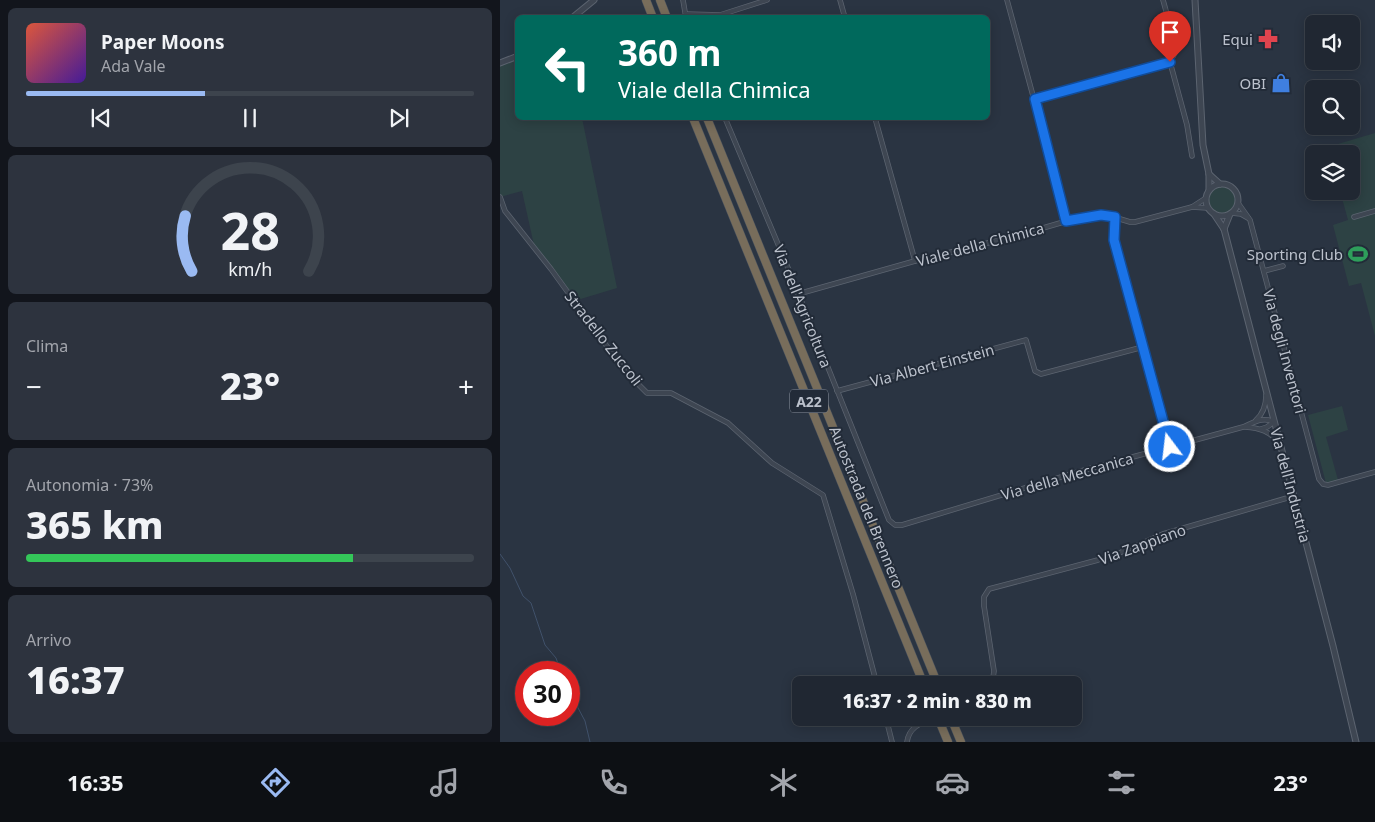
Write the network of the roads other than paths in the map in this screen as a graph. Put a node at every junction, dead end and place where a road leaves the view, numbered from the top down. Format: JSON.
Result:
{"nodes":[{"id":1,"x":594,"y":0,"type":"edge"},
{"id":2,"x":646,"y":0,"type":"edge"},
{"id":3,"x":660,"y":0,"type":"edge"},
{"id":4,"x":683,"y":0,"type":"edge"},
{"id":5,"x":767,"y":0,"type":"edge"},
{"id":6,"x":840,"y":0,"type":"edge"},
{"id":7,"x":1007,"y":0,"type":"edge"},
{"id":8,"x":1163,"y":0,"type":"edge"},
{"id":9,"x":1195,"y":0,"type":"edge"},
{"id":10,"x":760,"y":1,"type":"edge"},
{"id":11,"x":576,"y":15,"type":"edge"},
{"id":12,"x":652,"y":15,"type":"edge"},
{"id":13,"x":666,"y":15,"type":"edge"},
{"id":14,"x":686,"y":15,"type":"edge"},
{"id":15,"x":721,"y":15,"type":"edge"},
{"id":16,"x":844,"y":15,"type":"edge"},
{"id":17,"x":515,"y":58,"type":"edge"},
{"id":18,"x":500,"y":62,"type":"edge"},
{"id":19,"x":1170,"y":62,"type":"junction"},
{"id":20,"x":1035,"y":99,"type":"junction"},
{"id":21,"x":695,"y":120,"type":"edge"},
{"id":22,"x":708,"y":120,"type":"edge"},
{"id":23,"x":726,"y":120,"type":"edge"},
{"id":24,"x":876,"y":120,"type":"edge"},
{"id":25,"x":1192,"y":156,"type":"dead end"},
{"id":26,"x":1209,"y":174,"type":"junction"},
{"id":27,"x":1220,"y":184,"type":"junction"},
{"id":28,"x":1209,"y":190,"type":"junction"},
{"id":29,"x":500,"y":197,"type":"edge"},
{"id":30,"x":1206,"y":198,"type":"junction"},
{"id":31,"x":1238,"y":203,"type":"junction"},
{"id":32,"x":1192,"y":207,"type":"junction"},
{"id":33,"x":1208,"y":208,"type":"junction"},
{"id":34,"x":1375,"y":211,"type":"edge"},
{"id":35,"x":1214,"y":214,"type":"junction"},
{"id":36,"x":1231,"y":214,"type":"junction"},
{"id":37,"x":1115,"y":217,"type":"junction"},
{"id":38,"x":1354,"y":217,"type":"dead end"},
{"id":39,"x":1250,"y":220,"type":"junction"},
{"id":40,"x":1066,"y":221,"type":"junction"},
{"id":41,"x":1224,"y":229,"type":"junction"},
{"id":42,"x":914,"y":261,"type":"junction"},
{"id":43,"x":1283,"y":266,"type":"dead end"},
{"id":44,"x":1264,"y":271,"type":"junction"},
{"id":45,"x":798,"y":294,"type":"junction"},
{"id":46,"x":1143,"y":347,"type":"junction"},
{"id":47,"x":837,"y":391,"type":"junction"},
{"id":48,"x":1266,"y":395,"type":"junction"},
{"id":49,"x":1274,"y":422,"type":"junction"},
{"id":50,"x":1243,"y":427,"type":"junction"},
{"id":51,"x":1261,"y":429,"type":"junction"},
{"id":52,"x":1280,"y":444,"type":"junction"},
{"id":53,"x":1170,"y":447,"type":"junction"},
{"id":54,"x":1375,"y":472,"type":"edge"},
{"id":55,"x":1294,"y":496,"type":"junction"},
{"id":56,"x":892,"y":523,"type":"joint"},
{"id":57,"x":875,"y":676,"type":"edge"},
{"id":58,"x":920,"y":676,"type":"edge"},
{"id":59,"x":934,"y":676,"type":"edge"},
{"id":60,"x":993,"y":676,"type":"edge"},
{"id":61,"x":888,"y":726,"type":"edge"},
{"id":62,"x":916,"y":726,"type":"edge"},
{"id":63,"x":941,"y":726,"type":"edge"},
{"id":64,"x":954,"y":726,"type":"edge"},
{"id":65,"x":892,"y":742,"type":"edge"},
{"id":66,"x":907,"y":742,"type":"edge"},
{"id":67,"x":948,"y":742,"type":"edge"},
{"id":68,"x":961,"y":742,"type":"edge"},
{"id":69,"x":1356,"y":742,"type":"edge"}],
"edges":[{"from":1,"to":11,"type":"street"},
{"from":2,"to":12,"type":"highway"},
{"from":3,"to":13,"type":"highway"},
{"from":4,"to":14,"type":"street"},
{"from":5,"to":10,"type":"street"},
{"from":6,"to":16,"type":"street"},
{"from":7,"to":20,"type":"street"},
{"from":8,"to":19,"type":"street"},
{"from":9,"to":26,"type":"street"},
{"from":10,"to":15,"type":"street"},
{"from":17,"to":18,"type":"street"},
{"from":19,"to":20,"type":"street"},
{"from":19,"to":25,"type":"street"},
{"from":20,"to":40,"type":"street"},
{"from":21,"to":58,"type":"highway","name":"Autostrada del Brennero","number":"A22"},
{"from":22,"to":59,"type":"highway","name":"Autostrada del Brennero","number":"A22"},
{"from":23,"to":45,"type":"street","name":"Via dell'Agricoltura"},
{"from":24,"to":42,"type":"street"},
{"from":26,"to":27,"type":"street"},
{"from":26,"to":28,"type":"street"},
{"from":27,"to":28,"type":"street"},
{"from":27,"to":31,"type":"street"},
{"from":28,"to":30,"type":"street"},
{"from":29,"to":57,"type":"street","name":"Stradello Zuccoli"},
{"from":30,"to":32,"type":"street","name":"Viale della Chimica"},
{"from":30,"to":33,"type":"street"},
{"from":31,"to":36,"type":"street"},
{"from":31,"to":39,"type":"street","name":"Via degli Inventori"},
{"from":32,"to":33,"type":"street","name":"Viale della Chimica"},
{"from":32,"to":37,"type":"street","name":"Viale della Chimica"},
{"from":33,"to":35,"type":"street"},
{"from":34,"to":38,"type":"street"},
{"from":35,"to":36,"type":"street"},
{"from":35,"to":41,"type":"street","name":"Via dell'Industria"},
{"from":36,"to":39,"type":"street"},
{"from":36,"to":41,"type":"street"},
{"from":37,"to":40,"type":"street","name":"Viale della Chimica"},
{"from":37,"to":46,"type":"street"},
{"from":39,"to":44,"type":"street","name":"Via degli Inventori"},
{"from":40,"to":42,"type":"street","name":"Viale della Chimica"},
{"from":41,"to":48,"type":"street","name":"Via dell'Industria"},
{"from":42,"to":45,"type":"street","name":"Viale della Chimica"},
{"from":43,"to":44,"type":"street"},
{"from":44,"to":54,"type":"street","name":"Via degli Inventori"},
{"from":45,"to":47,"type":"street","name":"Via dell'Agricoltura"},
{"from":46,"to":47,"type":"street","name":"Via Albert Einstein"},
{"from":46,"to":53,"type":"street"},
{"from":47,"to":56,"type":"street","name":"Via dell'Agricoltura"},
{"from":48,"to":49,"type":"street","name":"Via dell'Industria"},
{"from":48,"to":50,"type":"street","name":"Via della Meccanica"},
{"from":49,"to":50,"type":"street","name":"Via della Meccanica"},
{"from":49,"to":51,"type":"street"},
{"from":49,"to":52,"type":"street","name":"Via dell'Industria"},
{"from":50,"to":51,"type":"street","name":"Via della Meccanica"},
{"from":50,"to":53,"type":"street","name":"Via della Meccanica"},
{"from":51,"to":52,"type":"street"},
{"from":52,"to":55,"type":"street","name":"Via dell'Industria"},
{"from":53,"to":56,"type":"street","name":"Via della Meccanica"},
{"from":55,"to":60,"type":"street","name":"Via Zappiano"},
{"from":55,"to":69,"type":"street","name":"Via dell'Industria"},
{"from":61,"to":65,"type":"street"},
{"from":62,"to":66,"type":"street"},
{"from":63,"to":67,"type":"highway"},
{"from":64,"to":68,"type":"highway"}]}
